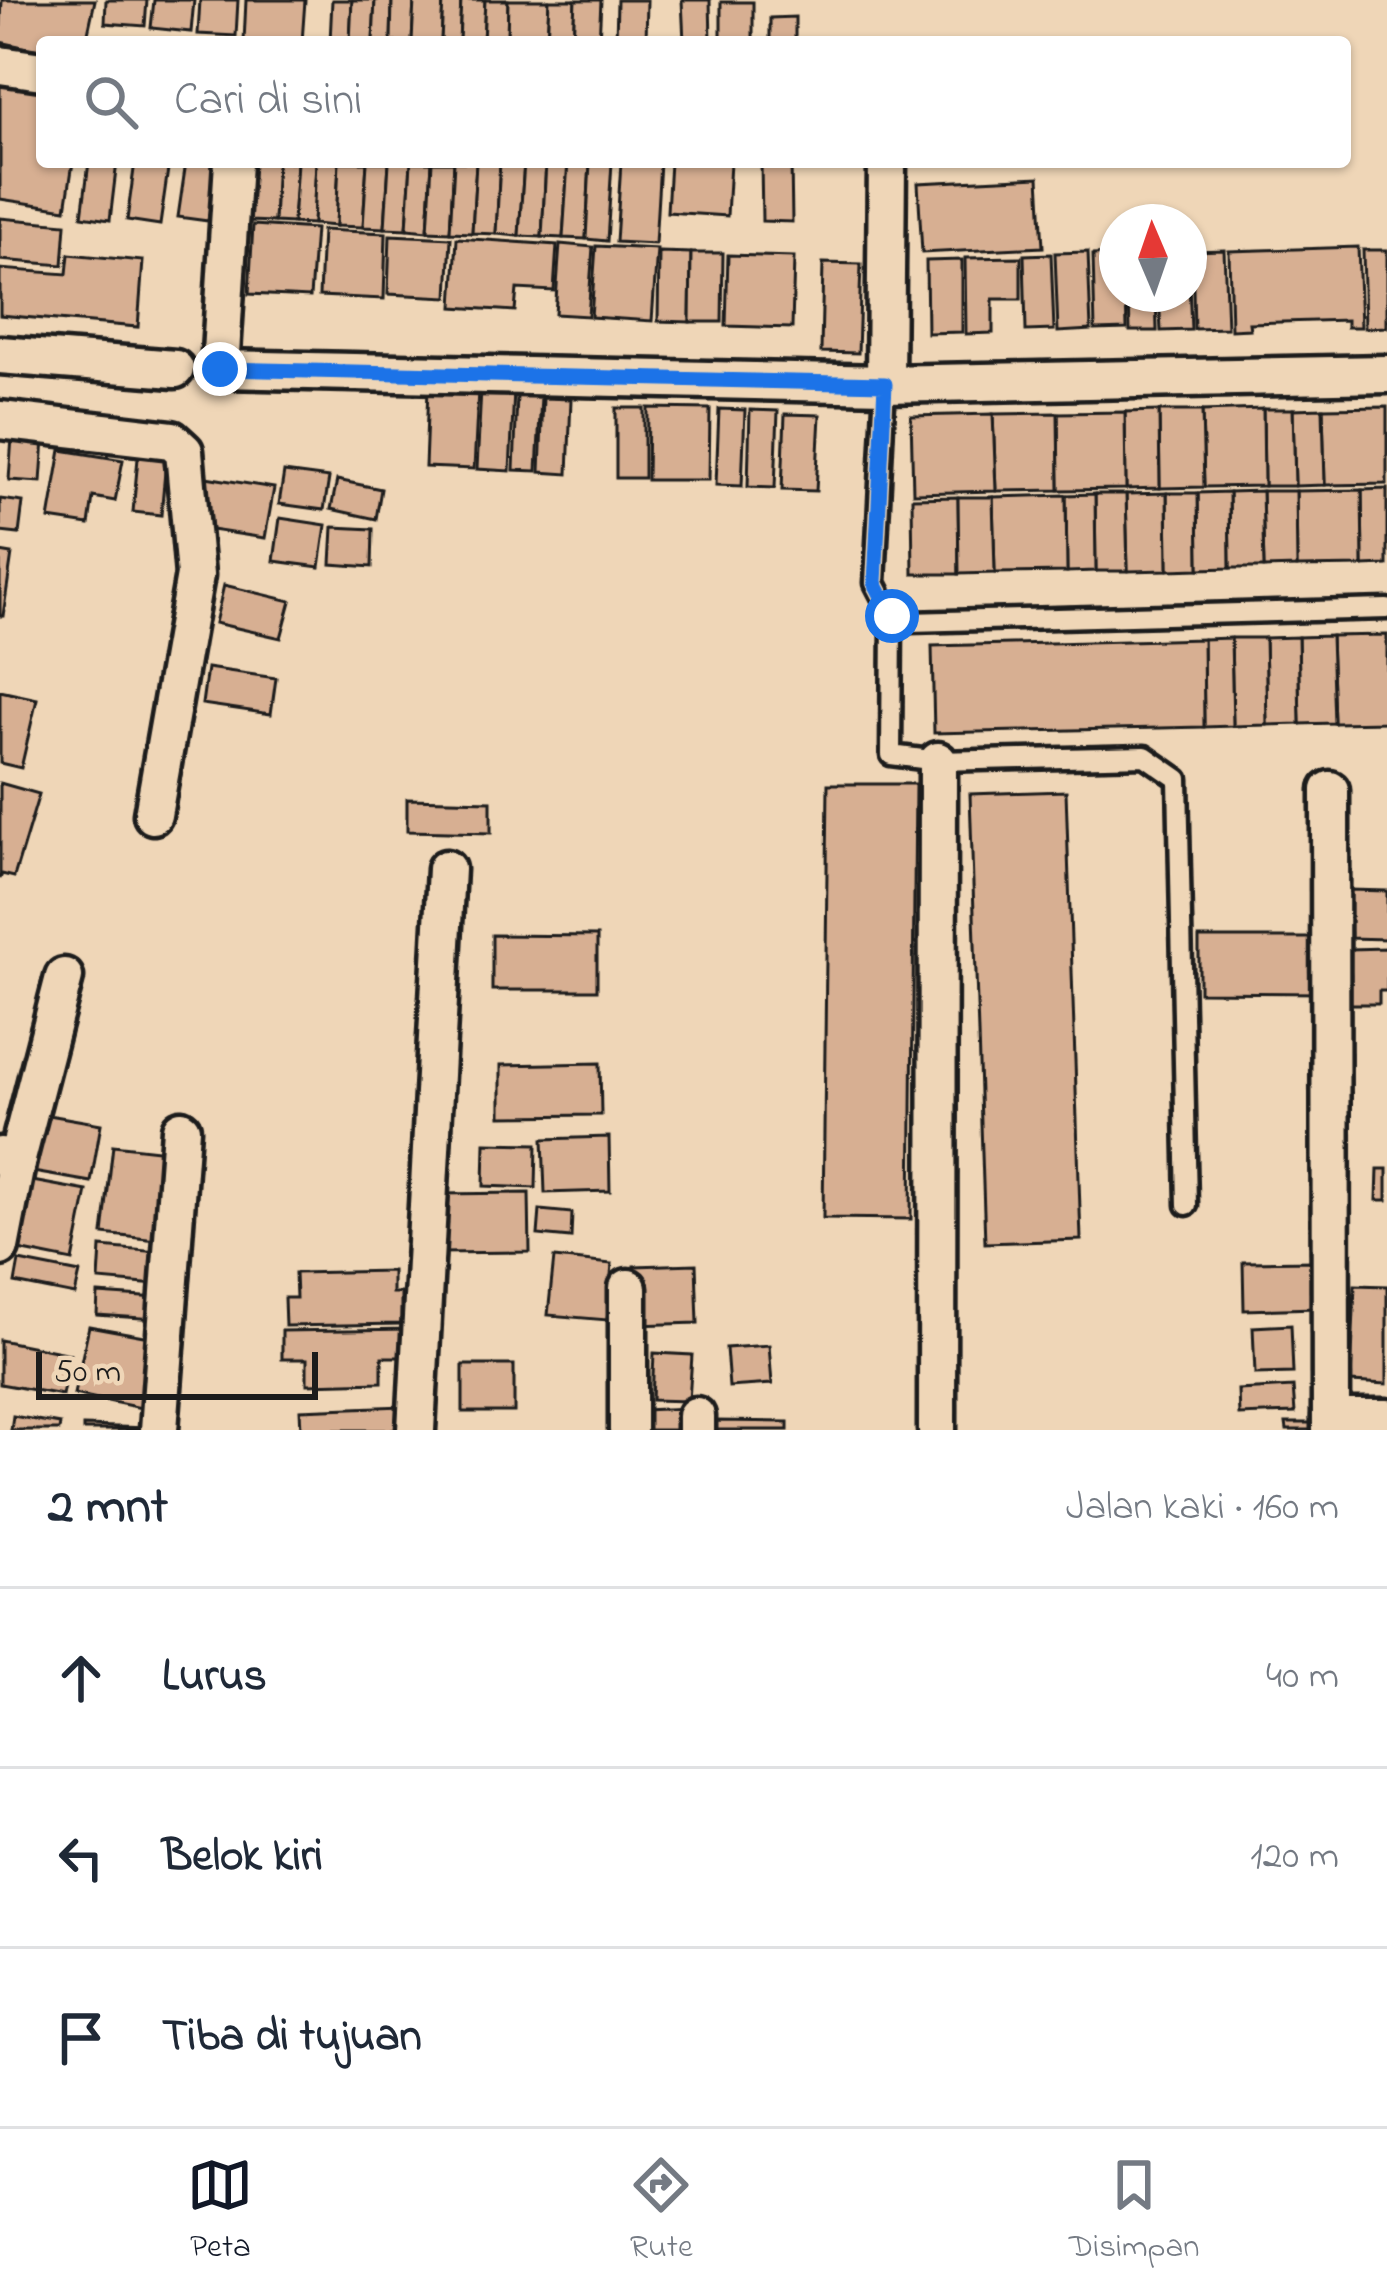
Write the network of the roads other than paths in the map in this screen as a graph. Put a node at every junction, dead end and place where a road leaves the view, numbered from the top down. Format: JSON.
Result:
{"nodes":[{"id":1,"x":0,"y":64,"type":"edge"},
{"id":2,"x":36,"y":70,"type":"edge"},
{"id":3,"x":233,"y":168,"type":"edge"},
{"id":4,"x":887,"y":168,"type":"edge"},
{"id":5,"x":0,"y":355,"type":"edge"},
{"id":6,"x":175,"y":369,"type":"dead end"},
{"id":7,"x":1387,"y":374,"type":"edge"},
{"id":8,"x":885,"y":384,"type":"junction"},
{"id":9,"x":0,"y":420,"type":"edge"},
{"id":10,"x":1387,"y":609,"type":"edge"},
{"id":11,"x":892,"y":616,"type":"junction"},
{"id":12,"x":938,"y":761,"type":"junction"},
{"id":13,"x":1330,"y":790,"type":"dead end"},
{"id":14,"x":153,"y":815,"type":"dead end"},
{"id":15,"x":446,"y":869,"type":"dead end"},
{"id":16,"x":64,"y":977,"type":"dead end"},
{"id":17,"x":181,"y":1130,"type":"dead end"},
{"id":18,"x":8,"y":1157,"type":"edge"},
{"id":19,"x":1187,"y":1205,"type":"dead end"},
{"id":20,"x":0,"y":1247,"type":"edge"},
{"id":21,"x":628,"y":1288,"type":"dead end"},
{"id":22,"x":1387,"y":1418,"type":"edge"},
{"id":23,"x":1331,"y":1424,"type":"edge"},
{"id":24,"x":159,"y":1430,"type":"edge"},
{"id":25,"x":416,"y":1430,"type":"edge"},
{"id":26,"x":628,"y":1430,"type":"edge"},
{"id":27,"x":938,"y":1430,"type":"edge"}],
"edges":[{"from":1,"to":2,"type":"street"},
{"from":3,"to":8,"type":"street"},
{"from":4,"to":8,"type":"street"},
{"from":5,"to":6,"type":"street"},
{"from":7,"to":8,"type":"street"},
{"from":8,"to":11,"type":"lane"},
{"from":9,"to":14,"type":"street"},
{"from":10,"to":11,"type":"lane"},
{"from":11,"to":12,"type":"lane"},
{"from":12,"to":19,"type":"lane"},
{"from":12,"to":27,"type":"street"},
{"from":13,"to":23,"type":"street"},
{"from":15,"to":25,"type":"street"},
{"from":16,"to":18,"type":"street"},
{"from":17,"to":24,"type":"street"},
{"from":18,"to":20,"type":"street"},
{"from":21,"to":26,"type":"street"},
{"from":22,"to":23,"type":"street"}]}
